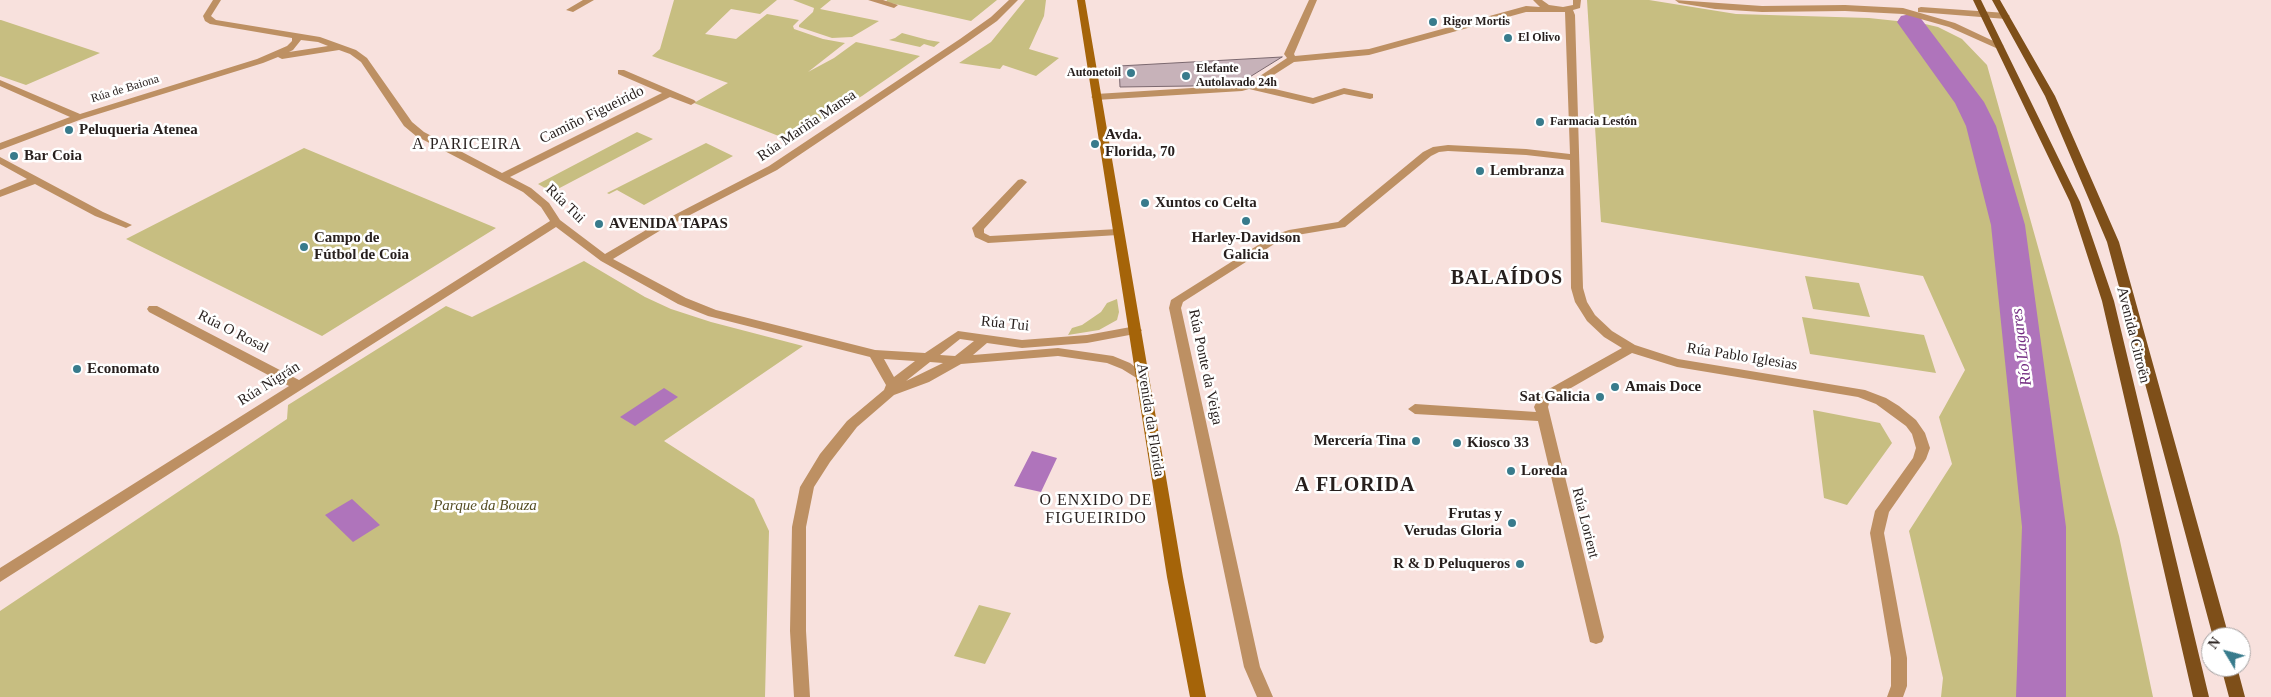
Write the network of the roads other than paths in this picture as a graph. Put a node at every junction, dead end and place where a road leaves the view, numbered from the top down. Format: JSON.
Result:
{"nodes":[{"id":1,"x":218,"y":0,"type":"edge"},
{"id":2,"x":590,"y":0,"type":"edge"},
{"id":3,"x":872,"y":0,"type":"edge"},
{"id":4,"x":1014,"y":0,"type":"edge"},
{"id":5,"x":1081,"y":0,"type":"edge"},
{"id":6,"x":1314,"y":0,"type":"edge"},
{"id":7,"x":1537,"y":0,"type":"edge"},
{"id":8,"x":1679,"y":0,"type":"edge"},
{"id":9,"x":1977,"y":0,"type":"edge"},
{"id":10,"x":1996,"y":0,"type":"edge"},
{"id":11,"x":894,"y":5,"type":"dead end"},
{"id":12,"x":1568,"y":6,"type":"edge"},
{"id":13,"x":1526,"y":9,"type":"junction"},
{"id":14,"x":570,"y":10,"type":"dead end"},
{"id":15,"x":1903,"y":11,"type":"junction"},
{"id":16,"x":1984,"y":15,"type":"junction"},
{"id":17,"x":2006,"y":16,"type":"junction"},
{"id":18,"x":295,"y":36,"type":"junction"},
{"id":19,"x":1999,"y":46,"type":"junction"},
{"id":20,"x":343,"y":49,"type":"junction"},
{"id":21,"x":1292,"y":59,"type":"junction"},
{"id":22,"x":260,"y":61,"type":"junction"},
{"id":23,"x":621,"y":72,"type":"dead end"},
{"id":24,"x":0,"y":83,"type":"edge"},
{"id":25,"x":1249,"y":86,"type":"junction"},
{"id":26,"x":670,"y":93,"type":"junction"},
{"id":27,"x":1370,"y":96,"type":"dead end"},
{"id":28,"x":1096,"y":97,"type":"junction"},
{"id":29,"x":691,"y":102,"type":"dead end"},
{"id":30,"x":79,"y":117,"type":"junction"},
{"id":31,"x":0,"y":147,"type":"edge"},
{"id":32,"x":1575,"y":158,"type":"junction"},
{"id":33,"x":0,"y":160,"type":"edge"},
{"id":34,"x":501,"y":177,"type":"junction"},
{"id":35,"x":35,"y":180,"type":"junction"},
{"id":36,"x":1022,"y":182,"type":"dead end"},
{"id":37,"x":0,"y":194,"type":"edge"},
{"id":38,"x":556,"y":222,"type":"junction"},
{"id":39,"x":126,"y":226,"type":"dead end"},
{"id":40,"x":1118,"y":232,"type":"junction"},
{"id":41,"x":604,"y":259,"type":"junction"},
{"id":42,"x":153,"y":309,"type":"dead end"},
{"id":43,"x":1136,"y":330,"type":"junction"},
{"id":44,"x":986,"y":338,"type":"junction"},
{"id":45,"x":1087,"y":339,"type":"junction"},
{"id":46,"x":1631,"y":348,"type":"junction"},
{"id":47,"x":1058,"y":352,"type":"junction"},
{"id":48,"x":875,"y":354,"type":"junction"},
{"id":49,"x":927,"y":359,"type":"junction"},
{"id":50,"x":958,"y":360,"type":"junction"},
{"id":51,"x":1143,"y":378,"type":"junction"},
{"id":52,"x":298,"y":385,"type":"junction"},
{"id":53,"x":891,"y":388,"type":"junction"},
{"id":54,"x":1415,"y":409,"type":"dead end"},
{"id":55,"x":1542,"y":417,"type":"junction"},
{"id":56,"x":0,"y":576,"type":"edge"},
{"id":57,"x":2218,"y":627,"type":"edge"},
{"id":58,"x":1596,"y":637,"type":"dead end"},
{"id":59,"x":2232,"y":677,"type":"edge"},
{"id":60,"x":802,"y":697,"type":"edge"},
{"id":61,"x":1198,"y":697,"type":"edge"},
{"id":62,"x":1265,"y":697,"type":"edge"},
{"id":63,"x":1895,"y":697,"type":"edge"},
{"id":64,"x":2201,"y":697,"type":"edge"},
{"id":65,"x":2237,"y":697,"type":"edge"}],
"edges":[{"from":1,"to":18,"type":"street","name":"Rúa Tui"},
{"from":2,"to":14,"type":"street"},
{"from":3,"to":11,"type":"street"},
{"from":4,"to":41,"type":"street","name":"Rúa Mariña Mansa"},
{"from":5,"to":28,"type":"main road","name":"Avenida da Florida"},
{"from":6,"to":21,"type":"street"},
{"from":7,"to":12,"type":"street"},
{"from":7,"to":13,"type":"street"},
{"from":8,"to":15,"type":"street"},
{"from":9,"to":16,"type":"main road","name":"Avenida Citroën"},
{"from":10,"to":17,"type":"main road"},
{"from":12,"to":13,"type":"street"},
{"from":12,"to":32,"type":"street","name":"Rúa Pablo Iglesias"},
{"from":13,"to":21,"type":"street"},
{"from":15,"to":16,"type":"street"},
{"from":15,"to":19,"type":"street"},
{"from":16,"to":17,"type":"street"},
{"from":16,"to":19,"type":"main road","name":"Avenida Citroën"},
{"from":17,"to":57,"type":"main road","name":"Avenida Citroën"},
{"from":18,"to":20,"type":"street","name":"Rúa Tui"},
{"from":18,"to":22,"type":"street","name":"Rúa de Baiona"},
{"from":19,"to":64,"type":"main road","name":"Avenida Citroën"},
{"from":20,"to":22,"type":"street","name":"Rúa de Baiona"},
{"from":20,"to":34,"type":"street","name":"Rúa Tui"},
{"from":21,"to":25,"type":"street"},
{"from":22,"to":30,"type":"street","name":"Rúa de Baiona"},
{"from":23,"to":26,"type":"street","name":"Camiño Figueirido"},
{"from":24,"to":30,"type":"street"},
{"from":25,"to":27,"type":"street"},
{"from":25,"to":28,"type":"street"},
{"from":26,"to":29,"type":"street","name":"Camiño Figueirido"},
{"from":26,"to":34,"type":"street","name":"Camiño Figueirido"},
{"from":28,"to":40,"type":"main road","name":"Avenida da Florida"},
{"from":30,"to":31,"type":"street","name":"Rúa de Baiona"},
{"from":32,"to":46,"type":"street","name":"Rúa Pablo Iglesias"},
{"from":32,"to":62,"type":"street","name":"Rúa Ponte da Veiga"},
{"from":33,"to":35,"type":"street"},
{"from":34,"to":38,"type":"street","name":"Rúa Tui"},
{"from":35,"to":37,"type":"street"},
{"from":35,"to":39,"type":"street"},
{"from":36,"to":40,"type":"street"},
{"from":38,"to":41,"type":"street","name":"Rúa Tui"},
{"from":38,"to":52,"type":"street","name":"Rúa Nigrán"},
{"from":40,"to":43,"type":"main road","name":"Avenida da Florida"},
{"from":41,"to":48,"type":"street","name":"Rúa Tui"},
{"from":42,"to":52,"type":"street","name":"Rúa O Rosal"},
{"from":43,"to":45,"type":"street","name":"Rúa Tui"},
{"from":43,"to":51,"type":"main road","name":"Avenida da Florida"},
{"from":44,"to":45,"type":"street","name":"Rúa Tui"},
{"from":44,"to":49,"type":"street","name":"Rúa Tui"},
{"from":44,"to":50,"type":"street"},
{"from":45,"to":47,"type":"street","name":"Rúa Tui"},
{"from":46,"to":55,"type":"street"},
{"from":46,"to":63,"type":"street","name":"Rúa Pablo Iglesias"},
{"from":47,"to":50,"type":"street","name":"Rúa Tui"},
{"from":47,"to":51,"type":"street","name":"Rúa Tui"},
{"from":48,"to":49,"type":"street","name":"Rúa Tui"},
{"from":48,"to":53,"type":"street"},
{"from":49,"to":50,"type":"street","name":"Rúa Tui"},
{"from":49,"to":53,"type":"street"},
{"from":50,"to":53,"type":"street"},
{"from":51,"to":61,"type":"main road","name":"Avenida da Florida"},
{"from":52,"to":56,"type":"street","name":"Rúa Nigrán"},
{"from":53,"to":60,"type":"street"},
{"from":54,"to":55,"type":"street"},
{"from":55,"to":58,"type":"street","name":"Rúa Lorient"},
{"from":59,"to":65,"type":"main road"}]}
